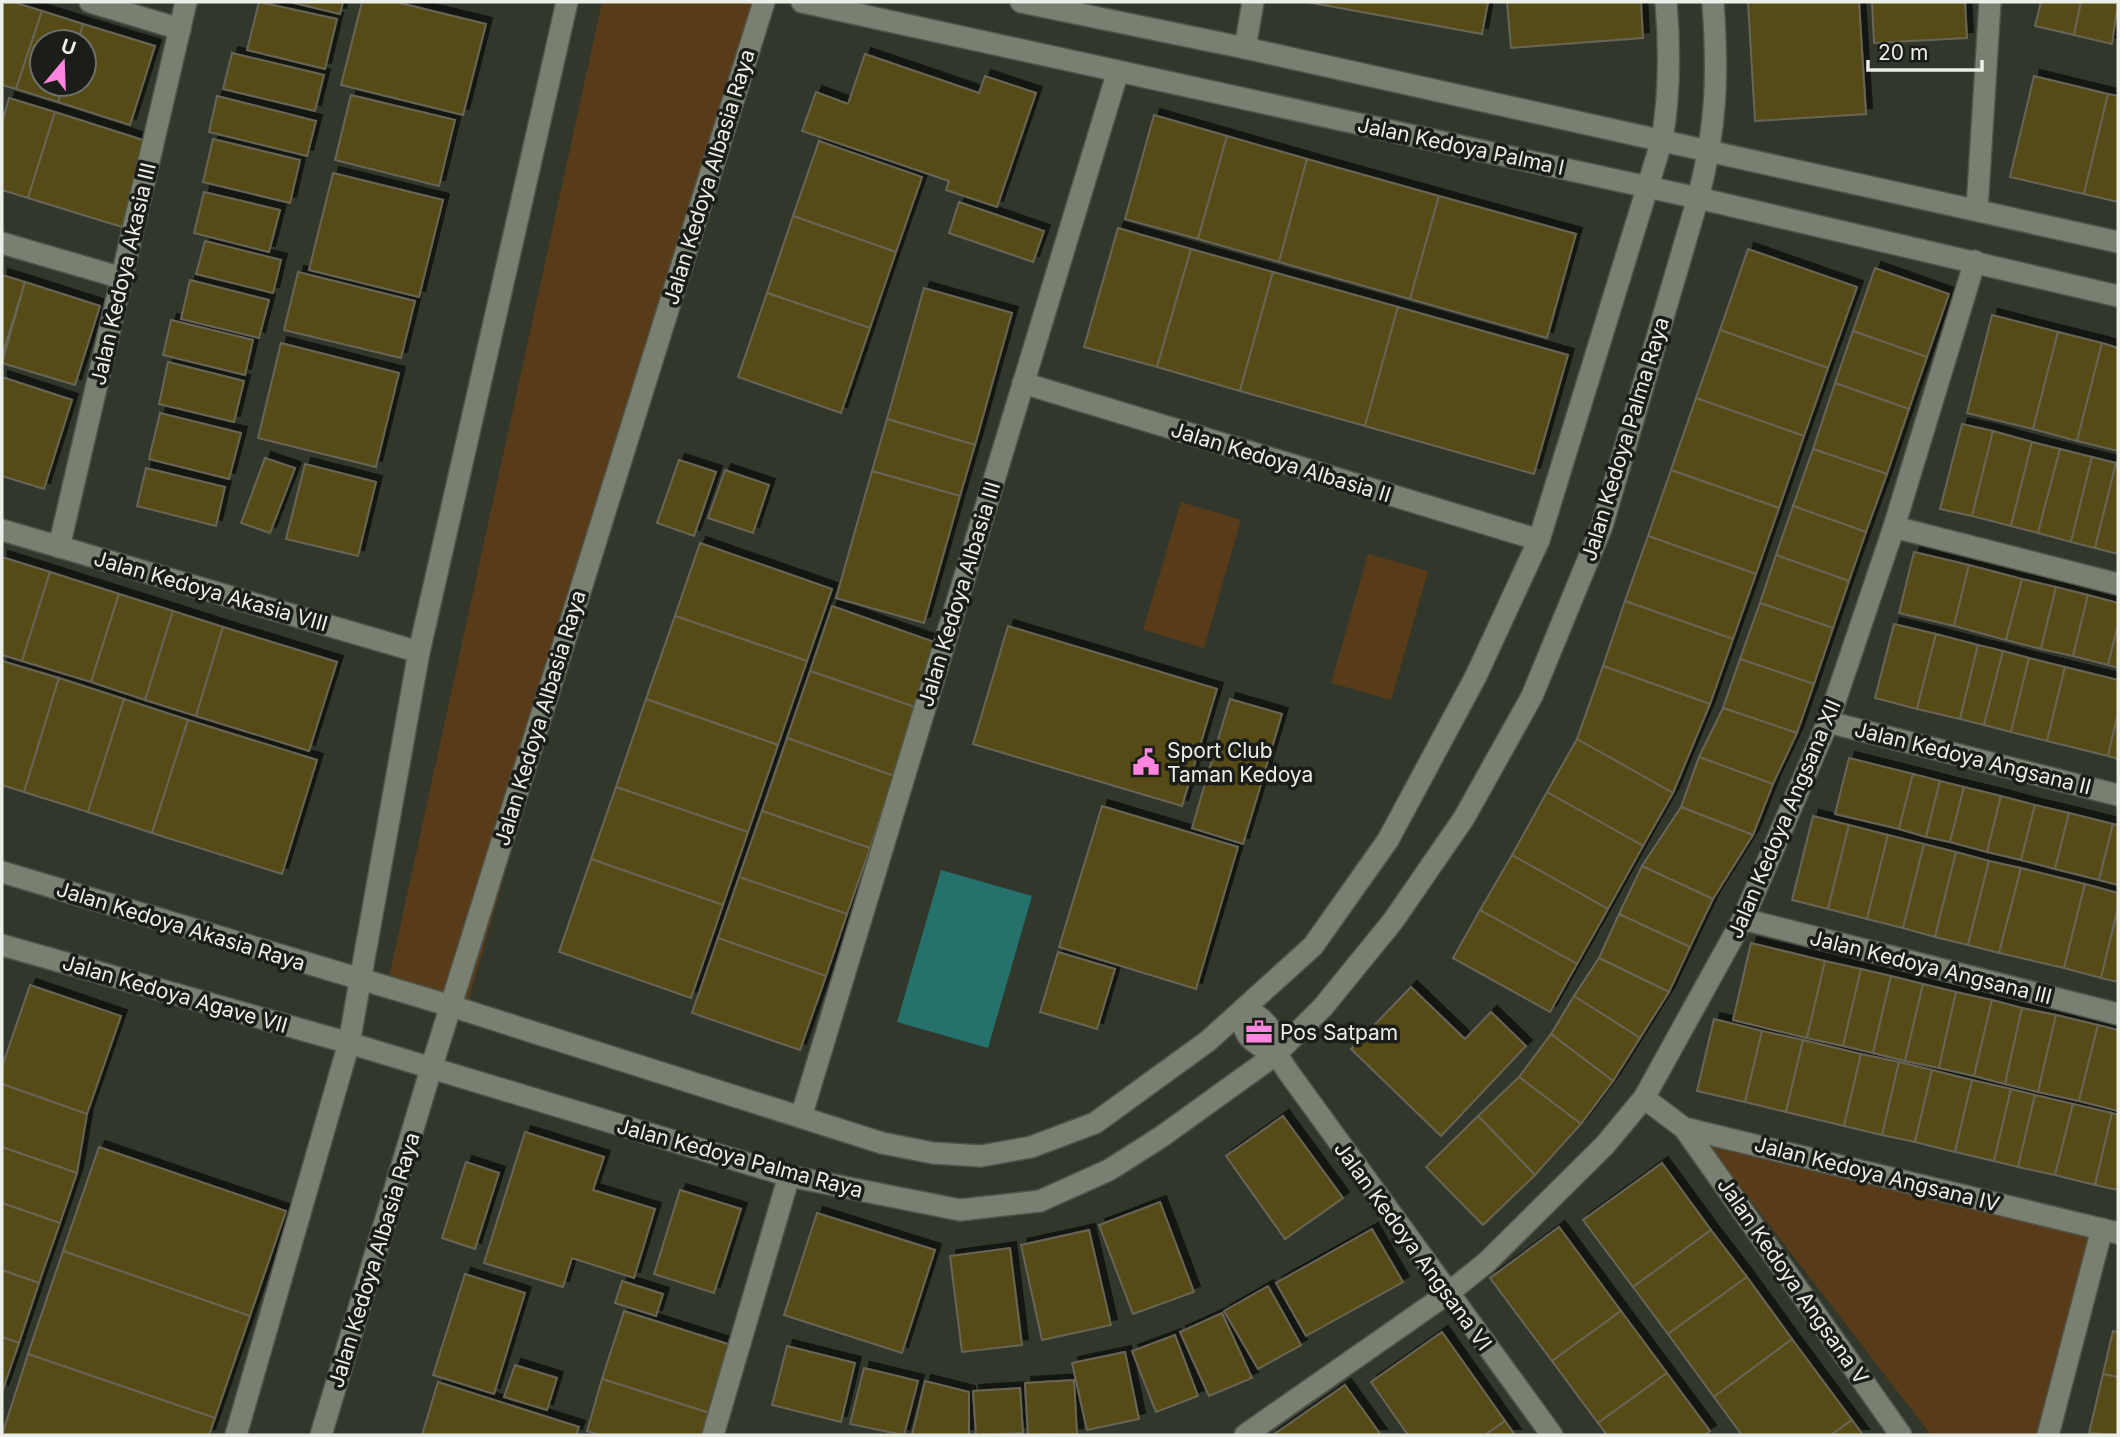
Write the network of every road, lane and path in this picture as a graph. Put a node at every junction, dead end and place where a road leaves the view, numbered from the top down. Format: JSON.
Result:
{"nodes":[{"id":1,"x":90,"y":2,"type":"edge"},
{"id":2,"x":186,"y":2,"type":"edge"},
{"id":3,"x":567,"y":2,"type":"edge"},
{"id":4,"x":764,"y":2,"type":"edge"},
{"id":5,"x":802,"y":2,"type":"edge"},
{"id":6,"x":1021,"y":2,"type":"edge"},
{"id":7,"x":1254,"y":2,"type":"edge"},
{"id":8,"x":1666,"y":2,"type":"edge"},
{"id":9,"x":1713,"y":2,"type":"edge"},
{"id":10,"x":1990,"y":2,"type":"edge"},
{"id":11,"x":180,"y":29,"type":"junction"},
{"id":12,"x":1245,"y":48,"type":"junction"},
{"id":13,"x":1118,"y":71,"type":"junction"},
{"id":14,"x":1662,"y":140,"type":"junction"},
{"id":15,"x":1710,"y":151,"type":"junction"},
{"id":16,"x":1648,"y":187,"type":"junction"},
{"id":17,"x":1698,"y":198,"type":"junction"},
{"id":18,"x":1976,"y":209,"type":"junction"},
{"id":19,"x":2118,"y":242,"type":"edge"},
{"id":20,"x":2,"y":243,"type":"edge"},
{"id":21,"x":1975,"y":261,"type":"junction"},
{"id":22,"x":122,"y":278,"type":"junction"},
{"id":23,"x":2118,"y":296,"type":"edge"},
{"id":24,"x":1023,"y":383,"type":"junction"},
{"id":25,"x":1894,"y":527,"type":"junction"},
{"id":26,"x":2,"y":530,"type":"edge"},
{"id":27,"x":1539,"y":540,"type":"junction"},
{"id":28,"x":59,"y":547,"type":"junction"},
{"id":29,"x":2118,"y":584,"type":"edge"},
{"id":30,"x":419,"y":652,"type":"junction"},
{"id":31,"x":1828,"y":722,"type":"junction"},
{"id":32,"x":2118,"y":795,"type":"edge"},
{"id":33,"x":2,"y":872,"type":"edge"},
{"id":34,"x":1744,"y":919,"type":"junction"},
{"id":35,"x":2,"y":944,"type":"edge"},
{"id":36,"x":360,"y":979,"type":"junction"},
{"id":37,"x":451,"y":1006,"type":"junction"},
{"id":38,"x":1244,"y":1010,"type":"junction"},
{"id":39,"x":2118,"y":1014,"type":"edge"},
{"id":40,"x":349,"y":1043,"type":"junction"},
{"id":41,"x":1275,"y":1055,"type":"junction"},
{"id":42,"x":431,"y":1069,"type":"junction"},
{"id":43,"x":1644,"y":1098,"type":"junction"},
{"id":44,"x":801,"y":1117,"type":"junction"},
{"id":45,"x":1684,"y":1128,"type":"junction"},
{"id":46,"x":789,"y":1175,"type":"junction"},
{"id":47,"x":2110,"y":1231,"type":"edge"},
{"id":48,"x":1447,"y":1294,"type":"junction"},
{"id":49,"x":236,"y":1435,"type":"edge"},
{"id":50,"x":321,"y":1435,"type":"edge"},
{"id":51,"x":713,"y":1435,"type":"edge"},
{"id":52,"x":1245,"y":1435,"type":"edge"},
{"id":53,"x":1552,"y":1435,"type":"edge"},
{"id":54,"x":1901,"y":1435,"type":"edge"},
{"id":55,"x":2048,"y":1435,"type":"edge"}],
"edges":[{"from":1,"to":11,"type":"street"},
{"from":2,"to":11,"type":"street","name":"Jalan Kedoya Akasia III"},
{"from":3,"to":30,"type":"street"},
{"from":4,"to":37,"type":"street","name":"Jalan Kedoya Albasia Raya"},
{"from":5,"to":13,"type":"street","name":"Jalan Kedoya Palma I"},
{"from":6,"to":12,"type":"street"},
{"from":7,"to":12,"type":"street"},
{"from":8,"to":14,"type":"street"},
{"from":9,"to":15,"type":"street","name":"Jalan Kedoya Palma Raya"},
{"from":10,"to":18,"type":"street"},
{"from":11,"to":22,"type":"street","name":"Jalan Kedoya Akasia III"},
{"from":12,"to":14,"type":"street"},
{"from":13,"to":16,"type":"street","name":"Jalan Kedoya Palma I"},
{"from":13,"to":24,"type":"street","name":"Jalan Kedoya Albasia III"},
{"from":14,"to":15,"type":"street"},
{"from":14,"to":16,"type":"street"},
{"from":15,"to":17,"type":"street","name":"Jalan Kedoya Palma Raya"},
{"from":15,"to":18,"type":"street"},
{"from":16,"to":17,"type":"street","name":"Jalan Kedoya Palma I"},
{"from":16,"to":27,"type":"street"},
{"from":17,"to":21,"type":"street","name":"Jalan Kedoya Palma I"},
{"from":17,"to":41,"type":"street","name":"Jalan Kedoya Palma Raya"},
{"from":18,"to":19,"type":"street"},
{"from":20,"to":22,"type":"street"},
{"from":21,"to":23,"type":"street","name":"Jalan Kedoya Palma I"},
{"from":21,"to":25,"type":"street","name":"Jalan Kedoya Angsana XII"},
{"from":22,"to":28,"type":"street","name":"Jalan Kedoya Akasia III"},
{"from":24,"to":27,"type":"street","name":"Jalan Kedoya Albasia II"},
{"from":24,"to":44,"type":"street","name":"Jalan Kedoya Albasia III"},
{"from":25,"to":29,"type":"street"},
{"from":25,"to":31,"type":"street","name":"Jalan Kedoya Angsana XII"},
{"from":26,"to":28,"type":"street","name":"Jalan Kedoya Akasia VIII"},
{"from":27,"to":38,"type":"street"},
{"from":28,"to":30,"type":"street","name":"Jalan Kedoya Akasia VIII"},
{"from":30,"to":36,"type":"street"},
{"from":31,"to":32,"type":"street","name":"Jalan Kedoya Angsana II"},
{"from":31,"to":34,"type":"street","name":"Jalan Kedoya Angsana XII"},
{"from":33,"to":36,"type":"street","name":"Jalan Kedoya Akasia Raya"},
{"from":34,"to":39,"type":"street","name":"Jalan Kedoya Angsana III"},
{"from":34,"to":43,"type":"street","name":"Jalan Kedoya Angsana XII"},
{"from":35,"to":40,"type":"street","name":"Jalan Kedoya Agave VII"},
{"from":36,"to":37,"type":"street"},
{"from":36,"to":40,"type":"street"},
{"from":37,"to":42,"type":"street","name":"Jalan Kedoya Albasia Raya"},
{"from":37,"to":44,"type":"street"},
{"from":38,"to":41,"type":"street","name":"Jalan Kedoya Angsana VI"},
{"from":38,"to":44,"type":"street"},
{"from":40,"to":42,"type":"street","name":"Jalan Kedoya Palma Raya"},
{"from":40,"to":49,"type":"street"},
{"from":41,"to":46,"type":"street","name":"Jalan Kedoya Palma Raya"},
{"from":41,"to":48,"type":"street","name":"Jalan Kedoya Angsana VI"},
{"from":42,"to":46,"type":"street","name":"Jalan Kedoya Palma Raya"},
{"from":42,"to":50,"type":"street","name":"Jalan Kedoya Albasia Raya"},
{"from":43,"to":45,"type":"street","name":"Jalan Kedoya Angsana IV"},
{"from":43,"to":48,"type":"street","name":"Jalan Kedoya Angsana XII"},
{"from":45,"to":47,"type":"street","name":"Jalan Kedoya Angsana IV"},
{"from":45,"to":54,"type":"street","name":"Jalan Kedoya Angsana V"},
{"from":46,"to":51,"type":"street"},
{"from":47,"to":55,"type":"street"},
{"from":48,"to":52,"type":"street","name":"Jalan Kedoya Angsana XII"},
{"from":48,"to":53,"type":"street","name":"Jalan Kedoya Angsana VI"}]}
